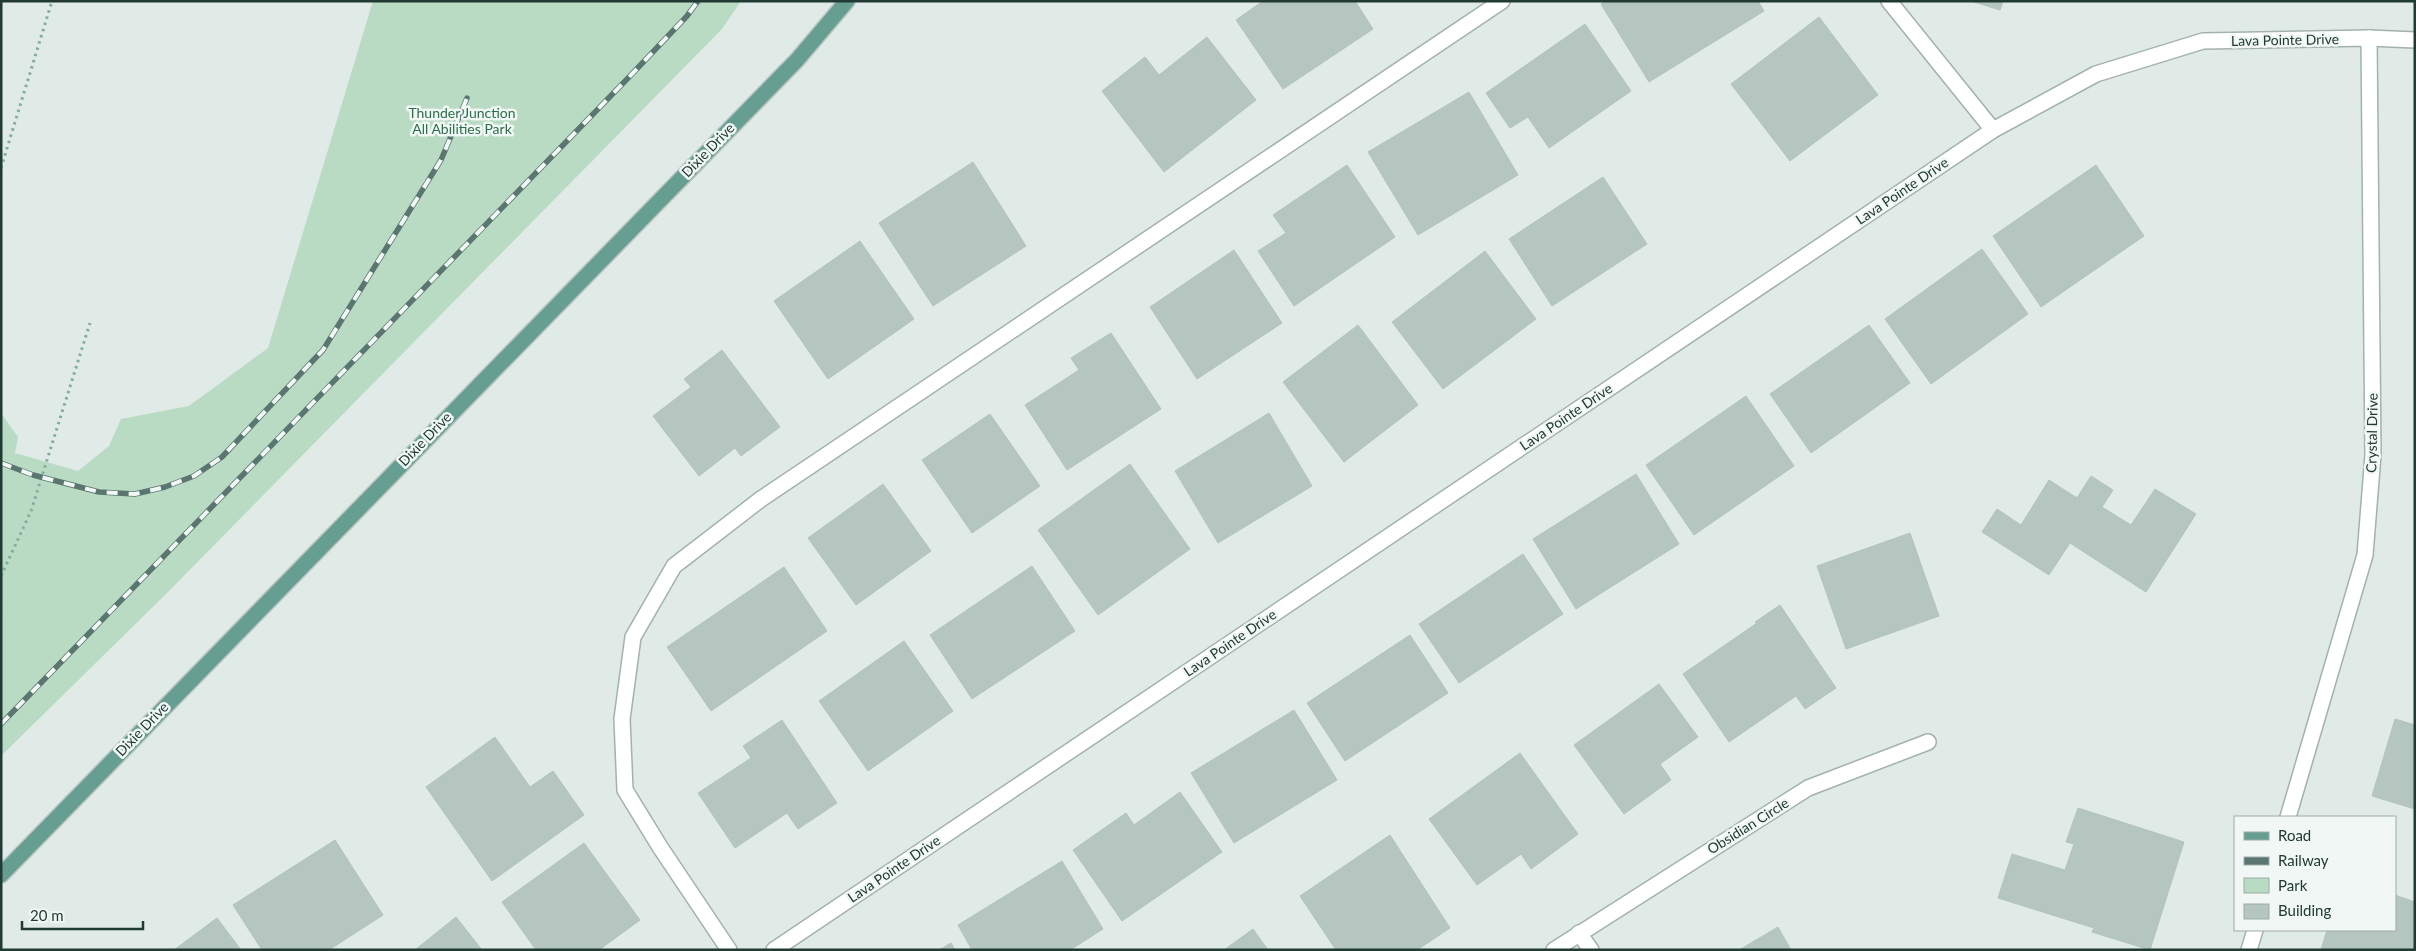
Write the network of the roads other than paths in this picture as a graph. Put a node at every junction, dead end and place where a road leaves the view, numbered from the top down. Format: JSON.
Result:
{"nodes":[{"id":1,"x":847,"y":1,"type":"edge"},
{"id":2,"x":1502,"y":1,"type":"edge"},
{"id":3,"x":1889,"y":1,"type":"edge"},
{"id":4,"x":2369,"y":38,"type":"junction"},
{"id":5,"x":2415,"y":40,"type":"edge"},
{"id":6,"x":1993,"y":130,"type":"junction"},
{"id":7,"x":1928,"y":742,"type":"dead end"},
{"id":8,"x":2288,"y":816,"type":"edge"},
{"id":9,"x":1,"y":876,"type":"edge"},
{"id":10,"x":2255,"y":931,"type":"edge"},
{"id":11,"x":1579,"y":933,"type":"junction"},
{"id":12,"x":729,"y":950,"type":"edge"},
{"id":13,"x":774,"y":950,"type":"edge"},
{"id":14,"x":1554,"y":950,"type":"edge"},
{"id":15,"x":1591,"y":950,"type":"edge"},
{"id":16,"x":2249,"y":950,"type":"edge"}],
"edges":[{"from":1,"to":9,"type":"main road","name":"Dixie Drive"},
{"from":2,"to":12,"type":"street"},
{"from":3,"to":6,"type":"street"},
{"from":4,"to":5,"type":"street","name":"Lava Pointe Drive"},
{"from":4,"to":6,"type":"street","name":"Lava Pointe Drive"},
{"from":4,"to":8,"type":"street","name":"Crystal Drive"},
{"from":6,"to":13,"type":"street","name":"Lava Pointe Drive"},
{"from":7,"to":11,"type":"street","name":"Obsidian Circle"},
{"from":10,"to":16,"type":"street"},
{"from":11,"to":14,"type":"street","name":"Obsidian Circle"},
{"from":11,"to":15,"type":"street"}]}
